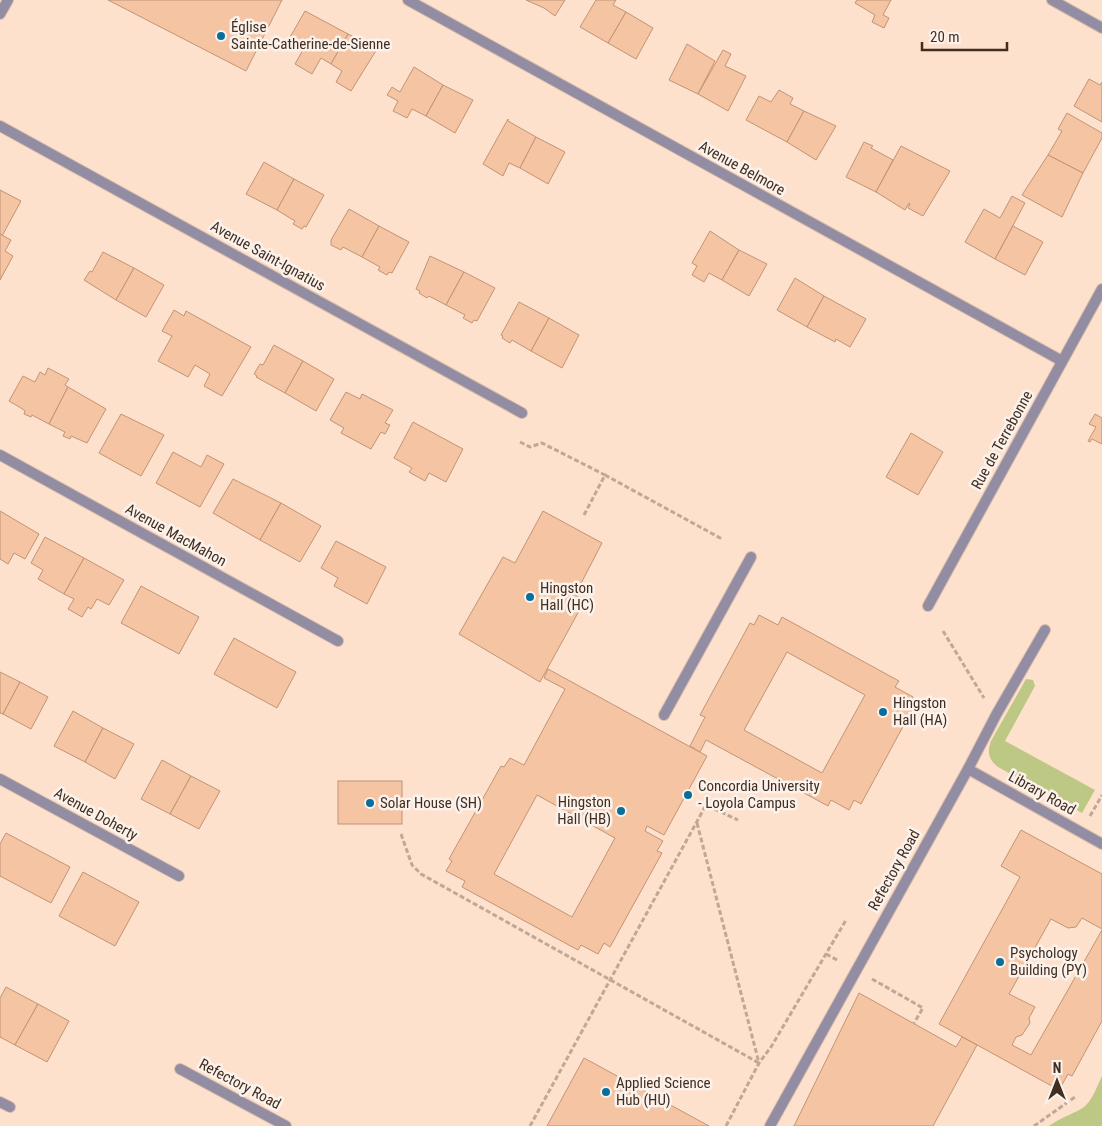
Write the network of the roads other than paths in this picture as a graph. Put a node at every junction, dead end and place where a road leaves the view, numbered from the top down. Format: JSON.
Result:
{"nodes":[{"id":1,"x":8,"y":0,"type":"edge"},
{"id":2,"x":408,"y":0,"type":"edge"},
{"id":3,"x":1052,"y":0,"type":"edge"},
{"id":4,"x":0,"y":14,"type":"edge"},
{"id":5,"x":1102,"y":28,"type":"edge"},
{"id":6,"x":0,"y":126,"type":"edge"},
{"id":7,"x":1102,"y":289,"type":"edge"},
{"id":8,"x":1062,"y":361,"type":"junction"},
{"id":9,"x":522,"y":413,"type":"dead end"},
{"id":10,"x":0,"y":455,"type":"edge"},
{"id":11,"x":751,"y":557,"type":"dead end"},
{"id":12,"x":928,"y":606,"type":"dead end"},
{"id":13,"x":1045,"y":630,"type":"dead end"},
{"id":14,"x":338,"y":641,"type":"dead end"},
{"id":15,"x":664,"y":715,"type":"dead end"},
{"id":16,"x":968,"y":769,"type":"junction"},
{"id":17,"x":0,"y":778,"type":"edge"},
{"id":18,"x":1102,"y":844,"type":"edge"},
{"id":19,"x":179,"y":876,"type":"dead end"},
{"id":20,"x":180,"y":1069,"type":"dead end"},
{"id":21,"x":0,"y":1102,"type":"edge"},
{"id":22,"x":10,"y":1107,"type":"dead end"},
{"id":23,"x":286,"y":1126,"type":"edge"},
{"id":24,"x":770,"y":1126,"type":"edge"}],
"edges":[{"from":1,"to":4,"type":"street"},
{"from":2,"to":8,"type":"street","name":"Avenue Belmore"},
{"from":3,"to":5,"type":"street"},
{"from":6,"to":9,"type":"street","name":"Avenue Saint-Ignatius"},
{"from":7,"to":8,"type":"street","name":"Rue de Terrebonne"},
{"from":8,"to":12,"type":"street","name":"Rue de Terrebonne"},
{"from":10,"to":14,"type":"street","name":"Avenue MacMahon"},
{"from":11,"to":15,"type":"street"},
{"from":13,"to":16,"type":"street","name":"Refectory Road"},
{"from":16,"to":18,"type":"street","name":"Library Road"},
{"from":16,"to":24,"type":"street","name":"Refectory Road"},
{"from":17,"to":19,"type":"street","name":"Avenue Doherty"},
{"from":20,"to":23,"type":"street","name":"Refectory Road"},
{"from":21,"to":22,"type":"street"}]}
